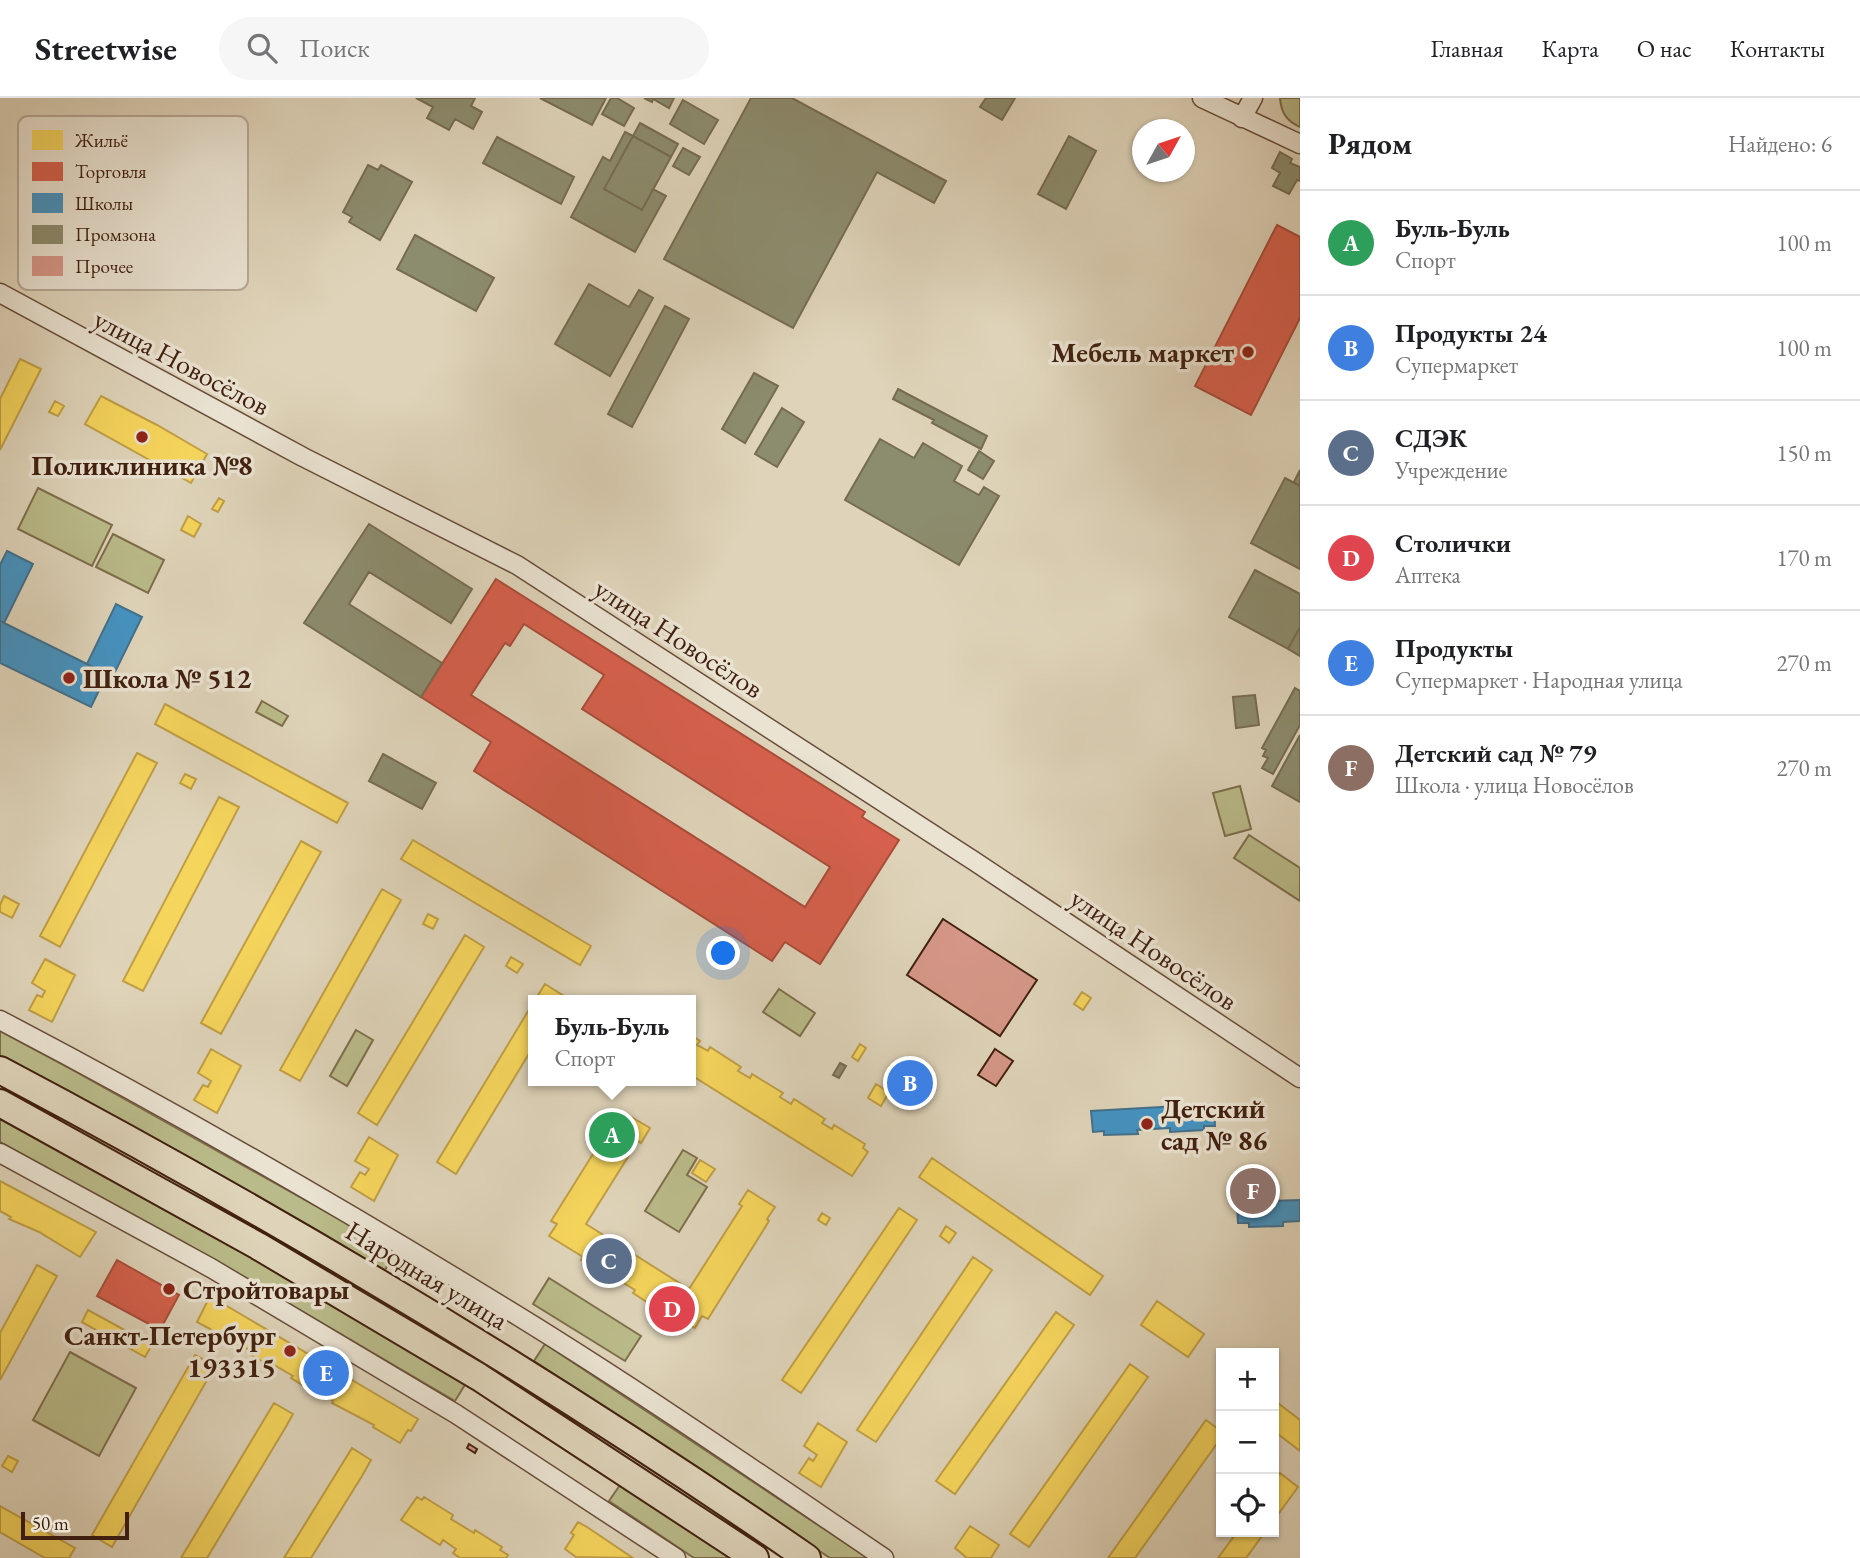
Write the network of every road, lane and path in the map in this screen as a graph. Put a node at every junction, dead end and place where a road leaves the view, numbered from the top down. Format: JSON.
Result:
{"nodes":[{"id":1,"x":1202,"y":98,"type":"edge"},
{"id":2,"x":1253,"y":98,"type":"edge"},
{"id":3,"x":1242,"y":118,"type":"junction"},
{"id":4,"x":1300,"y":144,"type":"edge"},
{"id":5,"x":0,"y":293,"type":"edge"},
{"id":6,"x":0,"y":1020,"type":"edge"},
{"id":7,"x":0,"y":1070,"type":"edge"},
{"id":8,"x":1300,"y":1078,"type":"edge"},
{"id":9,"x":0,"y":1103,"type":"edge"},
{"id":10,"x":0,"y":1153,"type":"edge"},
{"id":11,"x":676,"y":1558,"type":"edge"},
{"id":12,"x":755,"y":1558,"type":"edge"},
{"id":13,"x":807,"y":1558,"type":"edge"},
{"id":14,"x":884,"y":1558,"type":"edge"}],
"edges":[{"from":1,"to":3,"type":"street"},
{"from":2,"to":3,"type":"street"},
{"from":3,"to":4,"type":"street"},
{"from":5,"to":8,"type":"street","name":"улица Новосёлов"},
{"from":6,"to":14,"type":"street"},
{"from":7,"to":13,"type":"main road","name":"Народная улица"},
{"from":9,"to":12,"type":"main road"},
{"from":10,"to":11,"type":"street"}]}
